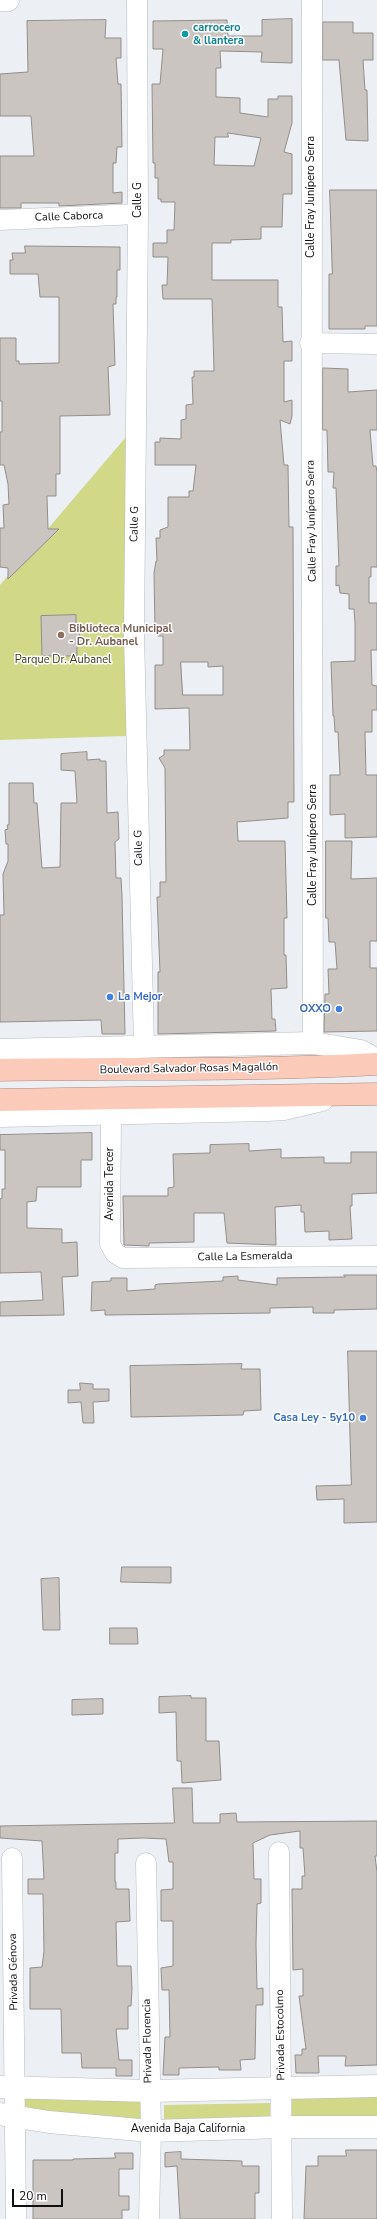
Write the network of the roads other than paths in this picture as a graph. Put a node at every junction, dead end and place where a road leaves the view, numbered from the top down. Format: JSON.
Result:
{"nodes":[{"id":1,"x":0,"y":0,"type":"edge"},
{"id":2,"x":8,"y":0,"type":"edge"},
{"id":3,"x":137,"y":0,"type":"edge"},
{"id":4,"x":312,"y":0,"type":"edge"},
{"id":5,"x":138,"y":214,"type":"junction"},
{"id":6,"x":0,"y":220,"type":"edge"},
{"id":7,"x":310,"y":343,"type":"junction"},
{"id":8,"x":377,"y":344,"type":"edge"},
{"id":9,"x":313,"y":1043,"type":"junction"},
{"id":10,"x":144,"y":1047,"type":"junction"},
{"id":11,"x":0,"y":1050,"type":"edge"},
{"id":12,"x":377,"y":1060,"type":"edge"},
{"id":13,"x":377,"y":1064,"type":"edge"},
{"id":14,"x":0,"y":1070,"type":"edge"},
{"id":15,"x":377,"y":1094,"type":"edge"},
{"id":16,"x":347,"y":1095,"type":"junction"},
{"id":17,"x":0,"y":1100,"type":"edge"},
{"id":18,"x":111,"y":1114,"type":"junction"},
{"id":19,"x":0,"y":1116,"type":"edge"},
{"id":20,"x":115,"y":1252,"type":"joint"},
{"id":21,"x":377,"y":1256,"type":"edge"},
{"id":22,"x":279,"y":1852,"type":"dead end"},
{"id":23,"x":12,"y":1858,"type":"dead end"},
{"id":24,"x":146,"y":1863,"type":"dead end"},
{"id":25,"x":377,"y":2086,"type":"edge"},
{"id":26,"x":8,"y":2087,"type":"edge"},
{"id":27,"x":281,"y":2087,"type":"junction"},
{"id":28,"x":149,"y":2091,"type":"junction"},
{"id":29,"x":8,"y":2115,"type":"edge"},
{"id":30,"x":282,"y":2127,"type":"junction"},
{"id":31,"x":377,"y":2127,"type":"edge"},
{"id":32,"x":151,"y":2131,"type":"junction"},
{"id":33,"x":16,"y":2219,"type":"edge"},
{"id":34,"x":149,"y":2219,"type":"edge"},
{"id":35,"x":282,"y":2219,"type":"edge"}],
"edges":[{"from":1,"to":2,"type":"street"},
{"from":3,"to":5,"type":"street","name":"Calle G"},
{"from":4,"to":7,"type":"street","name":"Calle Fray Junípero Serra"},
{"from":5,"to":6,"type":"street","name":"Calle Caborca"},
{"from":5,"to":10,"type":"street","name":"Calle G"},
{"from":7,"to":8,"type":"street"},
{"from":7,"to":9,"type":"street","name":"Calle Fray Junípero Serra"},
{"from":9,"to":10,"type":"street"},
{"from":9,"to":12,"type":"street"},
{"from":10,"to":11,"type":"street"},
{"from":13,"to":14,"type":"highway","name":"Boulevard Salvador Rosas Magallón"},
{"from":15,"to":16,"type":"highway"},
{"from":16,"to":17,"type":"highway"},
{"from":16,"to":18,"type":"street"},
{"from":18,"to":19,"type":"street"},
{"from":18,"to":20,"type":"street","name":"Avenida Tercer"},
{"from":20,"to":21,"type":"street","name":"Calle La Esmeralda"},
{"from":22,"to":27,"type":"street","name":"Privada Estocolmo"},
{"from":23,"to":26,"type":"street","name":"Privada Génova"},
{"from":24,"to":28,"type":"street","name":"Privada Florencia"},
{"from":25,"to":27,"type":"street"},
{"from":26,"to":28,"type":"street"},
{"from":26,"to":29,"type":"street","name":"Privada Génova"},
{"from":27,"to":28,"type":"street"},
{"from":27,"to":30,"type":"street","name":"Privada Estocolmo"},
{"from":28,"to":32,"type":"street","name":"Privada Florencia"},
{"from":29,"to":32,"type":"street","name":"Avenida Baja California"},
{"from":29,"to":33,"type":"street"},
{"from":30,"to":31,"type":"street","name":"Avenida Baja California"},
{"from":30,"to":32,"type":"street","name":"Avenida Baja California"},
{"from":30,"to":35,"type":"street","name":"Privada Estocolmo"},
{"from":32,"to":34,"type":"street","name":"Privada Florencia"}]}
